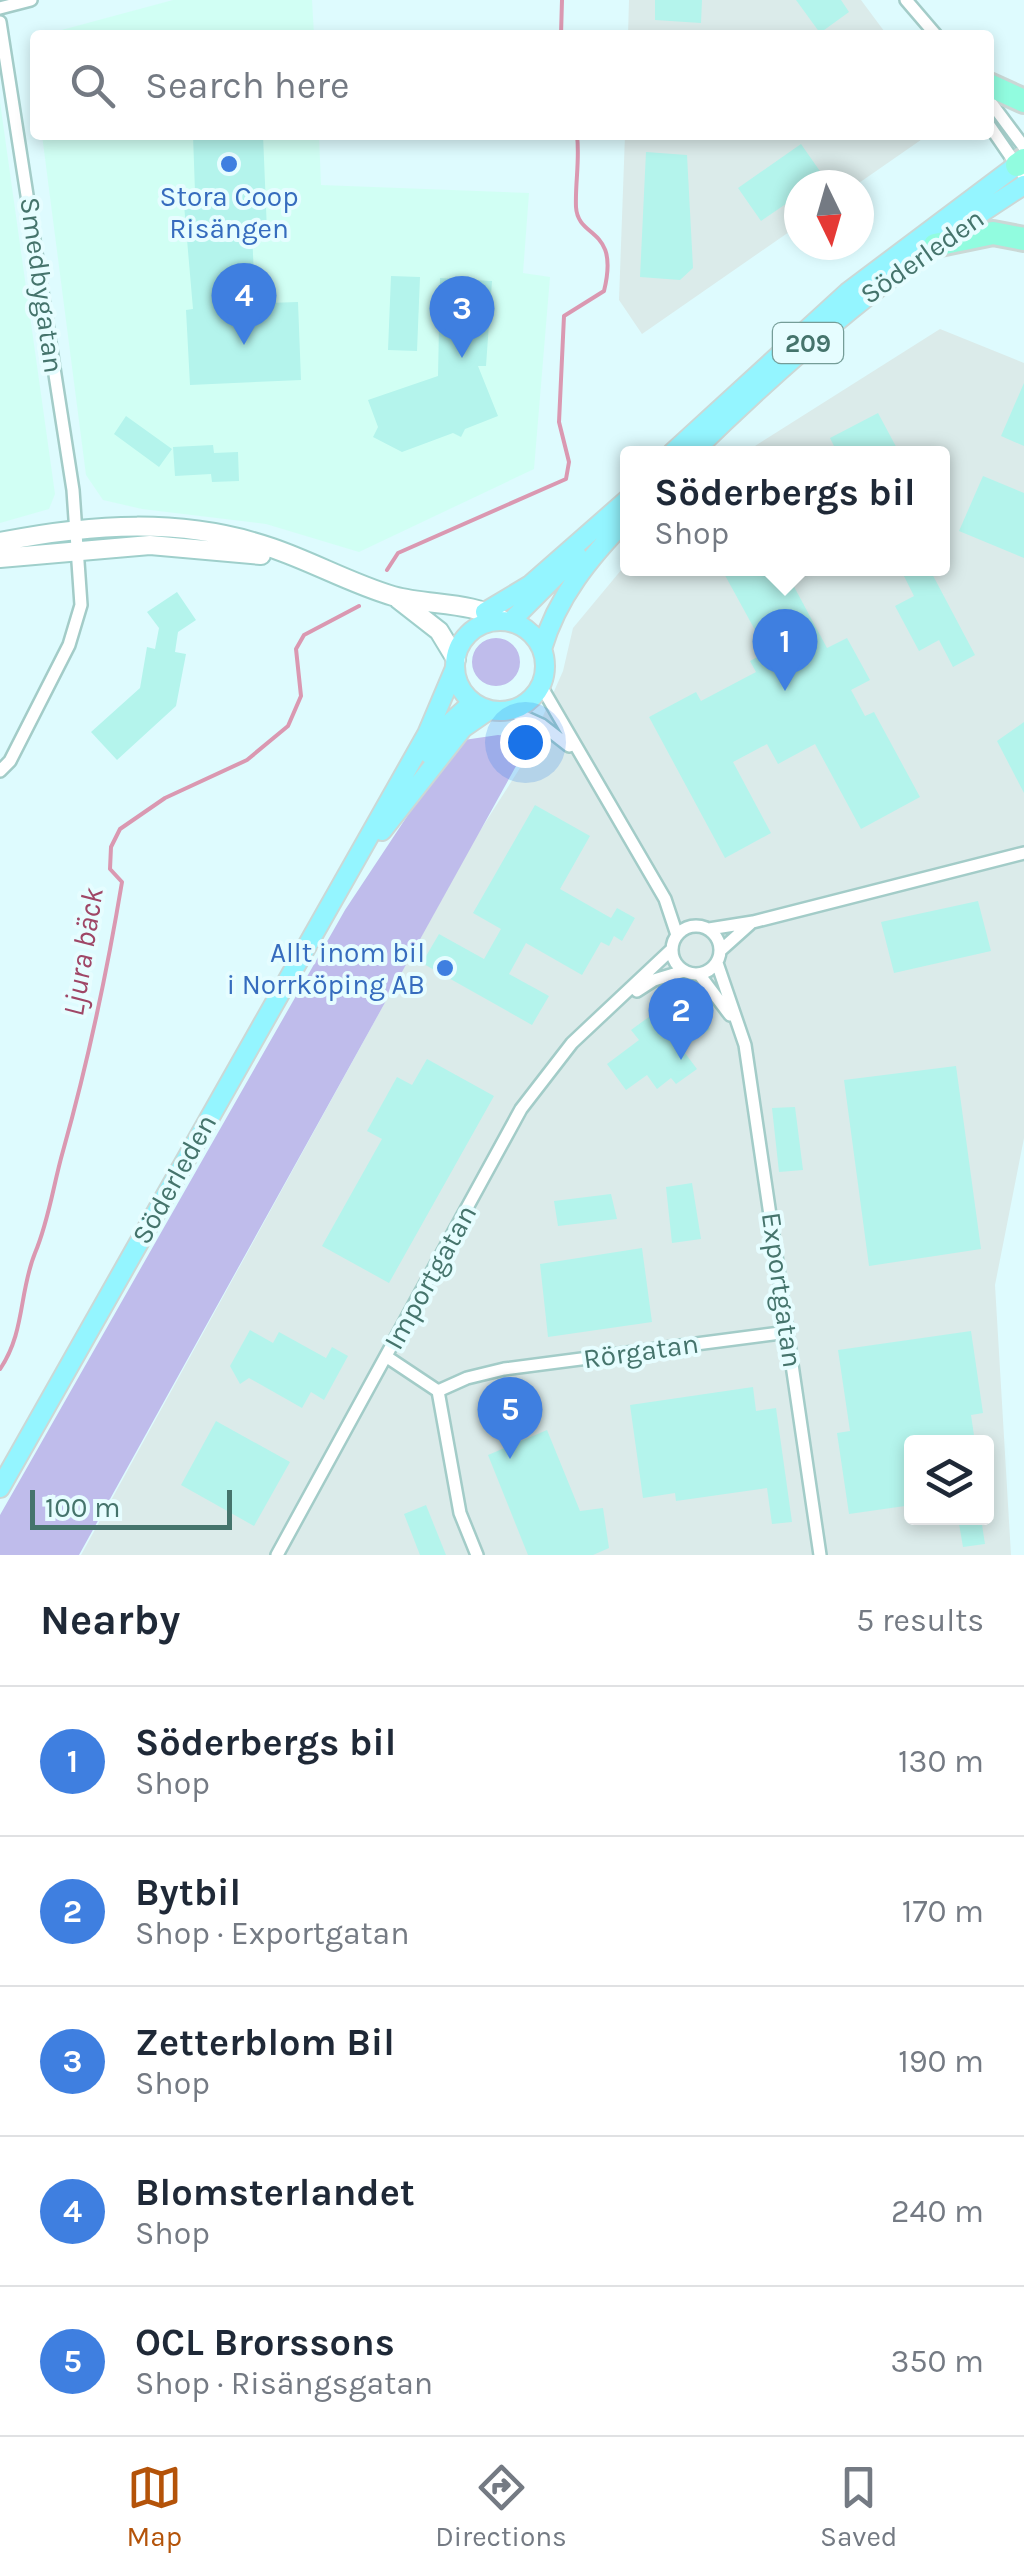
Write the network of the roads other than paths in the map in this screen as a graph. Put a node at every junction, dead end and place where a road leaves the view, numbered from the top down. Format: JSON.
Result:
{"nodes":[{"id":1,"x":31,"y":0,"type":"edge"},
{"id":2,"x":906,"y":0,"type":"edge"},
{"id":3,"x":0,"y":8,"type":"edge"},
{"id":4,"x":0,"y":22,"type":"edge"},
{"id":5,"x":928,"y":30,"type":"edge"},
{"id":6,"x":994,"y":87,"type":"edge"},
{"id":7,"x":1024,"y":101,"type":"edge"},
{"id":8,"x":994,"y":110,"type":"edge"},
{"id":9,"x":994,"y":132,"type":"edge"},
{"id":10,"x":1022,"y":167,"type":"edge"},
{"id":11,"x":1024,"y":239,"type":"edge"},
{"id":12,"x":935,"y":245,"type":"junction"},
{"id":13,"x":681,"y":446,"type":"edge"},
{"id":14,"x":701,"y":446,"type":"edge"},
{"id":15,"x":620,"y":506,"type":"edge"},
{"id":16,"x":620,"y":508,"type":"edge"},
{"id":17,"x":620,"y":527,"type":"edge"},
{"id":18,"x":78,"y":528,"type":"junction"},
{"id":19,"x":0,"y":542,"type":"edge"},
{"id":20,"x":79,"y":549,"type":"junction"},
{"id":21,"x":0,"y":558,"type":"edge"},
{"id":22,"x":316,"y":566,"type":"junction"},
{"id":23,"x":393,"y":596,"type":"junction"},
{"id":24,"x":485,"y":612,"type":"junction"},
{"id":25,"x":507,"y":621,"type":"junction"},
{"id":26,"x":542,"y":650,"type":"junction"},
{"id":27,"x":455,"y":664,"type":"junction"},
{"id":28,"x":540,"y":686,"type":"junction"},
{"id":29,"x":481,"y":706,"type":"junction"},
{"id":30,"x":509,"y":710,"type":"junction"},
{"id":31,"x":577,"y":753,"type":"junction"},
{"id":32,"x":0,"y":771,"type":"edge"},
{"id":33,"x":1024,"y":854,"type":"edge"},
{"id":34,"x":350,"y":870,"type":"junction"},
{"id":35,"x":665,"y":899,"type":"junction"},
{"id":36,"x":754,"y":922,"type":"junction"},
{"id":37,"x":693,"y":926,"type":"junction"},
{"id":38,"x":708,"y":929,"type":"junction"},
{"id":39,"x":676,"y":935,"type":"junction"},
{"id":40,"x":672,"y":949,"type":"junction"},
{"id":41,"x":719,"y":956,"type":"junction"},
{"id":42,"x":684,"y":971,"type":"junction"},
{"id":43,"x":699,"y":974,"type":"junction"},
{"id":44,"x":604,"y":1013,"type":"junction"},
{"id":45,"x":738,"y":1027,"type":"junction"},
{"id":46,"x":788,"y":1332,"type":"junction"},
{"id":47,"x":387,"y":1357,"type":"junction"},
{"id":48,"x":438,"y":1392,"type":"junction"},
{"id":49,"x":0,"y":1488,"type":"edge"},
{"id":50,"x":277,"y":1555,"type":"edge"},
{"id":51,"x":477,"y":1555,"type":"edge"},
{"id":52,"x":820,"y":1555,"type":"edge"}],
"edges":[{"from":1,"to":3,"type":"street"},
{"from":2,"to":5,"type":"street"},
{"from":4,"to":18,"type":"street","name":"Smedbygatan"},
{"from":6,"to":7,"type":"highway"},
{"from":8,"to":10,"type":"street"},
{"from":9,"to":10,"type":"street"},
{"from":10,"to":12,"type":"main road","name":"Söderleden","number":"209"},
{"from":10,"to":13,"type":"main road","name":"Söderleden","number":"209"},
{"from":11,"to":12,"type":"highway"},
{"from":12,"to":14,"type":"main road","name":"Söderleden","number":"209"},
{"from":15,"to":24,"type":"main road"},
{"from":16,"to":25,"type":"main road"},
{"from":17,"to":26,"type":"main road"},
{"from":18,"to":19,"type":"main road"},
{"from":18,"to":20,"type":"street","name":"Smedbygatan"},
{"from":18,"to":22,"type":"main road"},
{"from":20,"to":21,"type":"main road"},
{"from":20,"to":22,"type":"main road"},
{"from":20,"to":32,"type":"street","name":"Smedbygatan"},
{"from":22,"to":23,"type":"main road"},
{"from":23,"to":24,"type":"main road"},
{"from":23,"to":27,"type":"main road"},
{"from":24,"to":25,"type":"main road"},
{"from":25,"to":26,"type":"main road"},
{"from":25,"to":27,"type":"main road"},
{"from":26,"to":28,"type":"main road"},
{"from":27,"to":29,"type":"main road"},
{"from":27,"to":34,"type":"main road","name":"Söderleden"},
{"from":28,"to":30,"type":"main road"},
{"from":28,"to":31,"type":"street"},
{"from":29,"to":30,"type":"main road"},
{"from":29,"to":34,"type":"main road","name":"Söderleden"},
{"from":30,"to":31,"type":"street"},
{"from":31,"to":35,"type":"street"},
{"from":33,"to":36,"type":"street"},
{"from":34,"to":49,"type":"main road","name":"Söderleden"},
{"from":35,"to":37,"type":"street"},
{"from":35,"to":39,"type":"street"},
{"from":36,"to":38,"type":"street"},
{"from":36,"to":41,"type":"street"},
{"from":37,"to":38,"type":"street"},
{"from":37,"to":39,"type":"street"},
{"from":38,"to":41,"type":"street"},
{"from":39,"to":40,"type":"street"},
{"from":40,"to":42,"type":"street"},
{"from":40,"to":44,"type":"street","name":"Importgatan"},
{"from":41,"to":43,"type":"street"},
{"from":41,"to":45,"type":"street","name":"Exportgatan"},
{"from":42,"to":43,"type":"street"},
{"from":42,"to":44,"type":"street","name":"Importgatan"},
{"from":43,"to":45,"type":"street","name":"Exportgatan"},
{"from":44,"to":47,"type":"street","name":"Importgatan"},
{"from":45,"to":46,"type":"street","name":"Exportgatan"},
{"from":46,"to":48,"type":"street","name":"Rörgatan"},
{"from":46,"to":52,"type":"street","name":"Exportgatan"},
{"from":47,"to":48,"type":"street"},
{"from":47,"to":50,"type":"street","name":"Importgatan"},
{"from":48,"to":51,"type":"street"}]}
